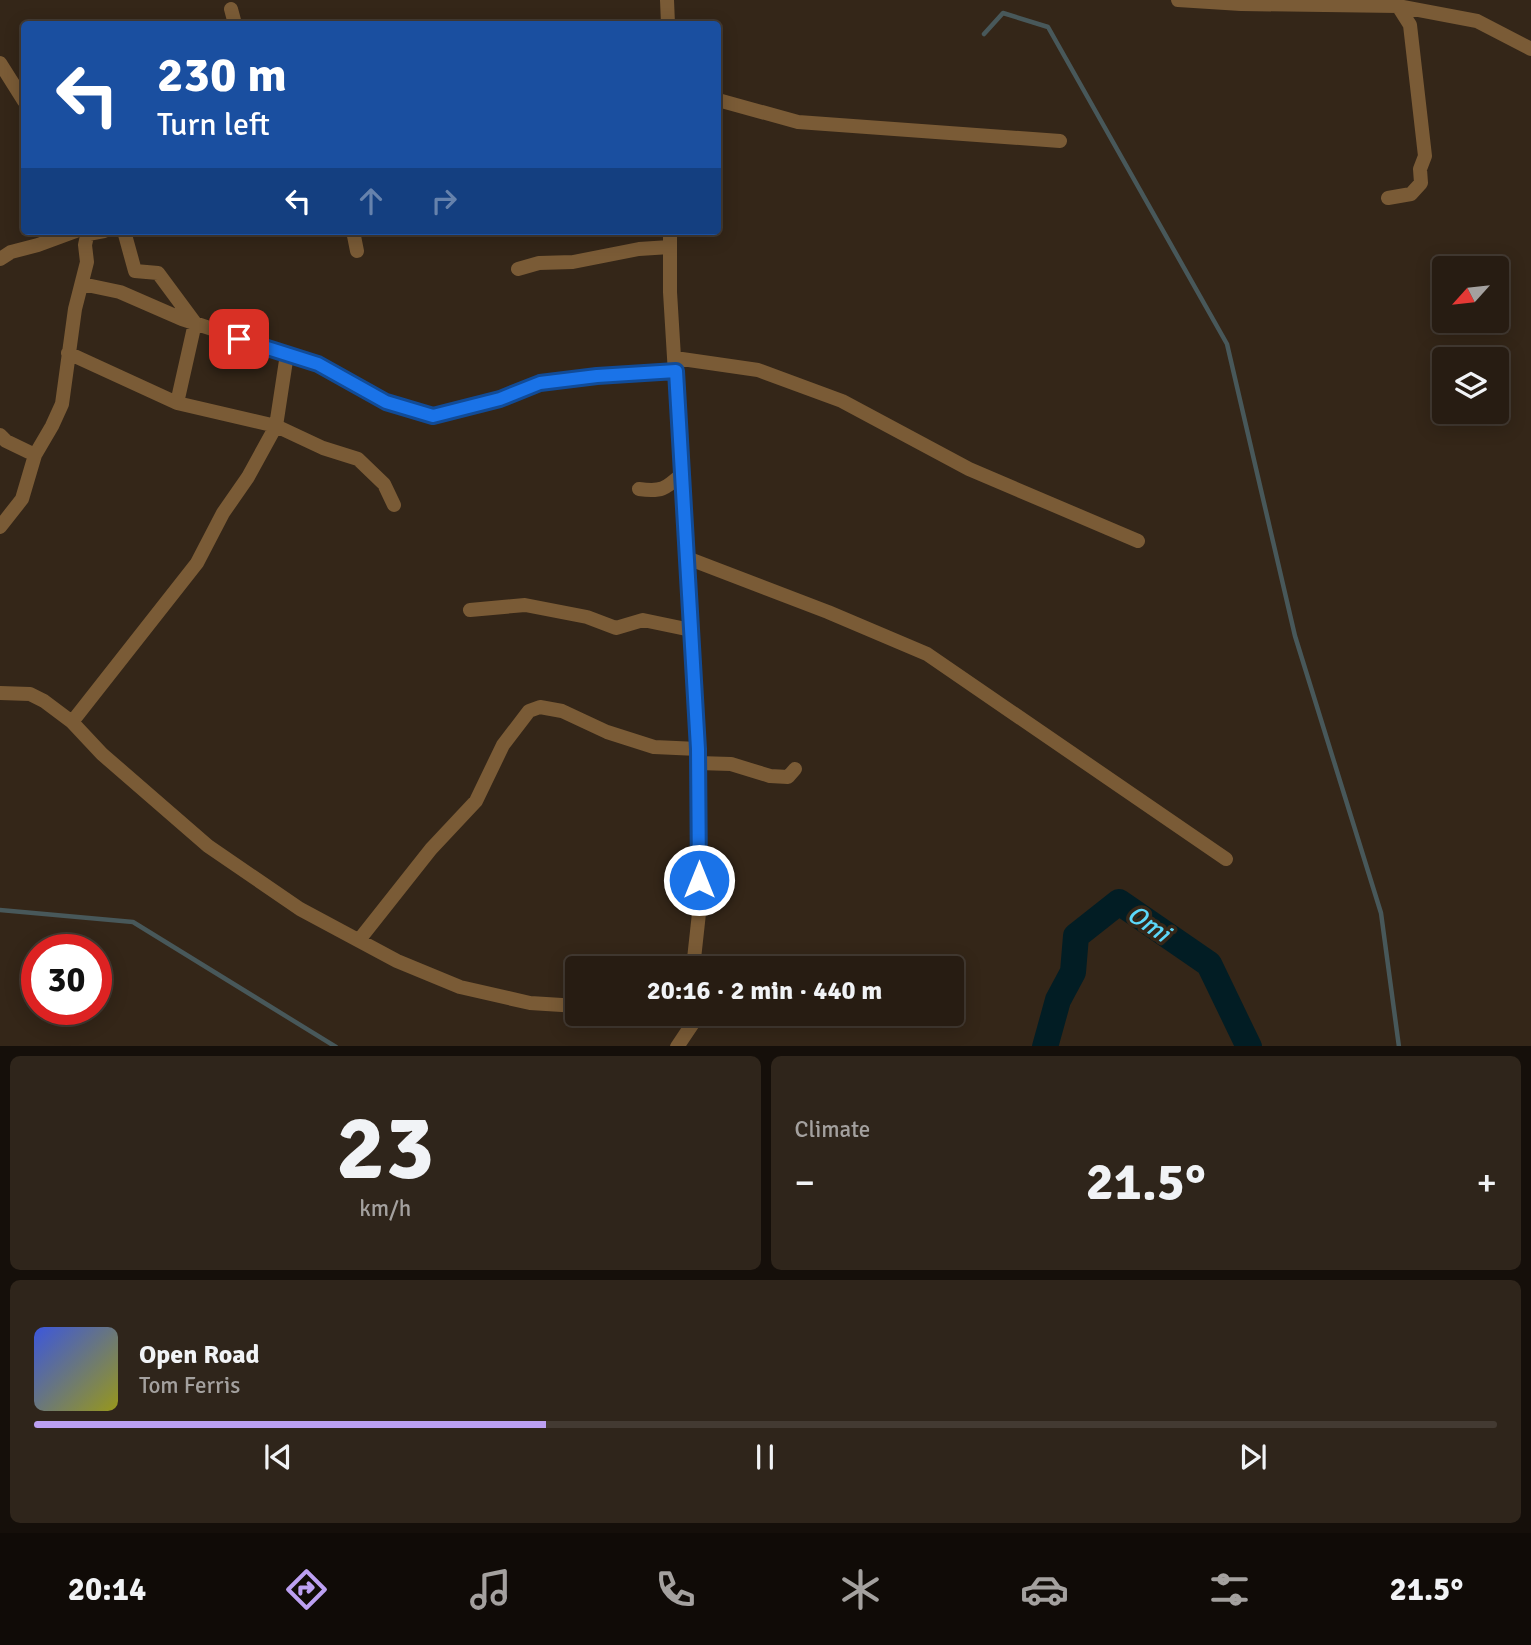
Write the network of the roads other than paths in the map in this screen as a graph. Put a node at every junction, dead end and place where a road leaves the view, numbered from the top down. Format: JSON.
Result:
{"nodes":[{"id":1,"x":667,"y":0,"type":"edge"},
{"id":2,"x":1178,"y":0,"type":"edge"},
{"id":3,"x":1196,"y":1,"type":"edge"},
{"id":4,"x":1398,"y":6,"type":"junction"},
{"id":5,"x":231,"y":9,"type":"dead end"},
{"id":6,"x":234,"y":21,"type":"edge"},
{"id":7,"x":668,"y":21,"type":"edge"},
{"id":8,"x":1530,"y":44,"type":"edge"},
{"id":9,"x":0,"y":63,"type":"edge"},
{"id":10,"x":21,"y":96,"type":"edge"},
{"id":11,"x":721,"y":101,"type":"edge"},
{"id":12,"x":1060,"y":141,"type":"dead end"},
{"id":13,"x":1388,"y":198,"type":"dead end"},
{"id":14,"x":73,"y":235,"type":"edge"},
{"id":15,"x":84,"y":235,"type":"edge"},
{"id":16,"x":125,"y":235,"type":"edge"},
{"id":17,"x":354,"y":235,"type":"edge"},
{"id":18,"x":670,"y":235,"type":"edge"},
{"id":19,"x":670,"y":247,"type":"junction"},
{"id":20,"x":357,"y":251,"type":"dead end"},
{"id":21,"x":0,"y":259,"type":"edge"},
{"id":22,"x":518,"y":269,"type":"dead end"},
{"id":23,"x":82,"y":284,"type":"junction"},
{"id":24,"x":195,"y":323,"type":"junction"},
{"id":25,"x":68,"y":353,"type":"junction"},
{"id":26,"x":287,"y":354,"type":"junction"},
{"id":27,"x":675,"y":365,"type":"junction"},
{"id":28,"x":177,"y":402,"type":"junction"},
{"id":29,"x":276,"y":426,"type":"junction"},
{"id":30,"x":0,"y":435,"type":"edge"},
{"id":31,"x":34,"y":455,"type":"junction"},
{"id":32,"x":682,"y":474,"type":"junction"},
{"id":33,"x":639,"y":489,"type":"dead end"},
{"id":34,"x":394,"y":505,"type":"dead end"},
{"id":35,"x":0,"y":527,"type":"edge"},
{"id":36,"x":1138,"y":541,"type":"dead end"},
{"id":37,"x":687,"y":558,"type":"junction"},
{"id":38,"x":470,"y":610,"type":"dead end"},
{"id":39,"x":691,"y":630,"type":"junction"},
{"id":40,"x":0,"y":693,"type":"edge"},
{"id":41,"x":72,"y":722,"type":"junction"},
{"id":42,"x":698,"y":756,"type":"junction"},
{"id":43,"x":796,"y":769,"type":"dead end"},
{"id":44,"x":1226,"y":859,"type":"dead end"},
{"id":45,"x":359,"y":940,"type":"junction"},
{"id":46,"x":694,"y":956,"type":"edge"},
{"id":47,"x":565,"y":1005,"type":"edge"},
{"id":48,"x":688,"y":1026,"type":"edge"},
{"id":49,"x":677,"y":1046,"type":"edge"}],
"edges":[{"from":1,"to":7,"type":"street"},
{"from":2,"to":3,"type":"street"},
{"from":3,"to":4,"type":"street"},
{"from":4,"to":8,"type":"street"},
{"from":4,"to":13,"type":"street"},
{"from":5,"to":6,"type":"street"},
{"from":9,"to":10,"type":"street"},
{"from":11,"to":12,"type":"street"},
{"from":14,"to":21,"type":"street"},
{"from":15,"to":23,"type":"street"},
{"from":16,"to":24,"type":"street"},
{"from":17,"to":20,"type":"street"},
{"from":18,"to":19,"type":"street"},
{"from":19,"to":22,"type":"street"},
{"from":19,"to":27,"type":"street"},
{"from":23,"to":24,"type":"street"},
{"from":23,"to":25,"type":"street"},
{"from":24,"to":26,"type":"street"},
{"from":24,"to":28,"type":"street"},
{"from":25,"to":28,"type":"street"},
{"from":25,"to":31,"type":"street"},
{"from":26,"to":27,"type":"street"},
{"from":26,"to":29,"type":"street"},
{"from":27,"to":32,"type":"street"},
{"from":27,"to":36,"type":"street"},
{"from":28,"to":29,"type":"street"},
{"from":29,"to":34,"type":"street"},
{"from":29,"to":41,"type":"street"},
{"from":30,"to":31,"type":"street"},
{"from":31,"to":35,"type":"street"},
{"from":32,"to":33,"type":"street"},
{"from":32,"to":37,"type":"street"},
{"from":37,"to":39,"type":"street"},
{"from":37,"to":44,"type":"street"},
{"from":38,"to":39,"type":"street"},
{"from":39,"to":42,"type":"street"},
{"from":40,"to":41,"type":"street"},
{"from":41,"to":45,"type":"street"},
{"from":42,"to":43,"type":"street"},
{"from":42,"to":45,"type":"street"},
{"from":42,"to":46,"type":"street"},
{"from":45,"to":47,"type":"street"},
{"from":48,"to":49,"type":"street"}]}
